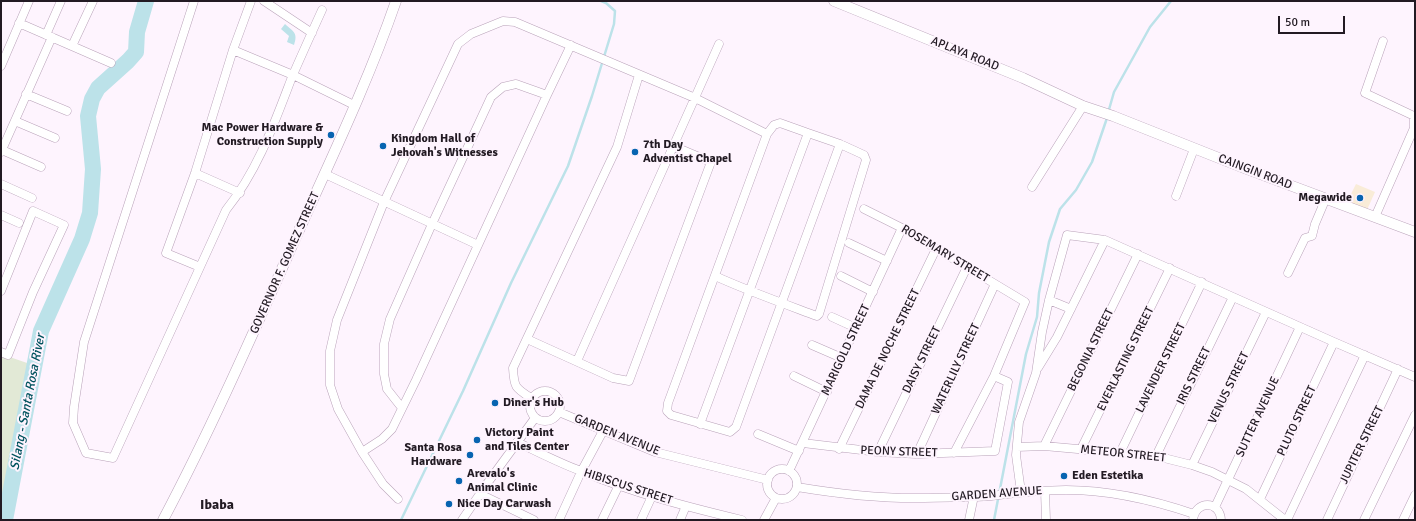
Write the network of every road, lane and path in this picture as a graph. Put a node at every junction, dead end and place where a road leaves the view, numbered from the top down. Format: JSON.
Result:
{"nodes":[{"id":1,"x":29,"y":1,"type":"edge"},
{"id":2,"x":61,"y":1,"type":"edge"},
{"id":3,"x":93,"y":1,"type":"edge"},
{"id":4,"x":194,"y":1,"type":"edge"},
{"id":5,"x":251,"y":1,"type":"edge"},
{"id":6,"x":264,"y":1,"type":"edge"},
{"id":7,"x":396,"y":1,"type":"edge"},
{"id":8,"x":834,"y":1,"type":"edge"},
{"id":9,"x":322,"y":10,"type":"dead end"},
{"id":10,"x":19,"y":23,"type":"junction"},
{"id":11,"x":312,"y":33,"type":"junction"},
{"id":12,"x":49,"y":36,"type":"junction"},
{"id":13,"x":1383,"y":41,"type":"dead end"},
{"id":14,"x":719,"y":44,"type":"dead end"},
{"id":15,"x":571,"y":45,"type":"junction"},
{"id":16,"x":72,"y":46,"type":"junction"},
{"id":17,"x":233,"y":50,"type":"junction"},
{"id":18,"x":111,"y":63,"type":"dead end"},
{"id":19,"x":1,"y":66,"type":"edge"},
{"id":20,"x":639,"y":75,"type":"junction"},
{"id":21,"x":293,"y":76,"type":"junction"},
{"id":22,"x":26,"y":94,"type":"junction"},
{"id":23,"x":547,"y":95,"type":"junction"},
{"id":24,"x":695,"y":98,"type":"junction"},
{"id":25,"x":354,"y":105,"type":"junction"},
{"id":26,"x":1083,"y":106,"type":"junction"},
{"id":27,"x":1095,"y":110,"type":"joint"},
{"id":28,"x":67,"y":111,"type":"dead end"},
{"id":29,"x":15,"y":121,"type":"junction"},
{"id":30,"x":808,"y":132,"type":"junction"},
{"id":31,"x":768,"y":134,"type":"junction"},
{"id":32,"x":56,"y":138,"type":"dead end"},
{"id":33,"x":840,"y":144,"type":"junction"},
{"id":34,"x":673,"y":146,"type":"junction"},
{"id":35,"x":1194,"y":149,"type":"junction"},
{"id":36,"x":1,"y":151,"type":"edge"},
{"id":37,"x":41,"y":167,"type":"dead end"},
{"id":38,"x":195,"y":173,"type":"junction"},
{"id":39,"x":325,"y":174,"type":"junction"},
{"id":40,"x":1,"y":184,"type":"edge"},
{"id":41,"x":1032,"y":187,"type":"dead end"},
{"id":42,"x":240,"y":193,"type":"junction"},
{"id":43,"x":1176,"y":196,"type":"dead end"},
{"id":44,"x":32,"y":198,"type":"dead end"},
{"id":45,"x":1326,"y":198,"type":"junction"},
{"id":46,"x":384,"y":202,"type":"junction"},
{"id":47,"x":864,"y":210,"type":"dead end"},
{"id":48,"x":1,"y":215,"type":"edge"},
{"id":49,"x":1375,"y":217,"type":"junction"},
{"id":50,"x":19,"y":223,"type":"dead end"},
{"id":51,"x":432,"y":224,"type":"junction"},
{"id":52,"x":902,"y":228,"type":"junction"},
{"id":53,"x":1415,"y":232,"type":"edge"},
{"id":54,"x":1105,"y":240,"type":"junction"},
{"id":55,"x":849,"y":242,"type":"dead end"},
{"id":56,"x":478,"y":245,"type":"junction"},
{"id":57,"x":936,"y":249,"type":"junction"},
{"id":58,"x":1138,"y":254,"type":"junction"},
{"id":59,"x":887,"y":261,"type":"junction"},
{"id":60,"x":200,"y":267,"type":"junction"},
{"id":61,"x":967,"y":267,"type":"junction"},
{"id":62,"x":1170,"y":268,"type":"junction"},
{"id":63,"x":1288,"y":272,"type":"dead end"},
{"id":64,"x":714,"y":276,"type":"junction"},
{"id":65,"x":841,"y":276,"type":"dead end"},
{"id":66,"x":1202,"y":282,"type":"junction"},
{"id":67,"x":995,"y":284,"type":"junction"},
{"id":68,"x":1,"y":291,"type":"edge"},
{"id":69,"x":748,"y":291,"type":"junction"},
{"id":70,"x":873,"y":292,"type":"junction"},
{"id":71,"x":1233,"y":297,"type":"junction"},
{"id":72,"x":1049,"y":300,"type":"junction"},
{"id":73,"x":781,"y":302,"type":"junction"},
{"id":74,"x":1071,"y":309,"type":"junction"},
{"id":75,"x":1266,"y":312,"type":"junction"},
{"id":76,"x":832,"y":317,"type":"dead end"},
{"id":77,"x":1300,"y":327,"type":"junction"},
{"id":78,"x":856,"y":328,"type":"junction"},
{"id":79,"x":1042,"y":332,"type":"junction"},
{"id":80,"x":1057,"y":337,"type":"junction"},
{"id":81,"x":527,"y":339,"type":"junction"},
{"id":82,"x":1334,"y":342,"type":"junction"},
{"id":83,"x":812,"y":345,"type":"dead end"},
{"id":84,"x":1,"y":352,"type":"edge"},
{"id":85,"x":1365,"y":355,"type":"junction"},
{"id":86,"x":842,"y":358,"type":"junction"},
{"id":87,"x":577,"y":361,"type":"junction"},
{"id":88,"x":1398,"y":369,"type":"junction"},
{"id":89,"x":1036,"y":373,"type":"junction"},
{"id":90,"x":794,"y":376,"type":"dead end"},
{"id":91,"x":994,"y":376,"type":"junction"},
{"id":92,"x":1415,"y":377,"type":"edge"},
{"id":93,"x":827,"y":392,"type":"junction"},
{"id":94,"x":531,"y":398,"type":"junction"},
{"id":95,"x":402,"y":408,"type":"junction"},
{"id":96,"x":559,"y":412,"type":"junction"},
{"id":97,"x":1415,"y":415,"type":"edge"},
{"id":98,"x":535,"y":418,"type":"junction"},
{"id":99,"x":700,"y":424,"type":"junction"},
{"id":100,"x":603,"y":431,"type":"junction"},
{"id":101,"x":758,"y":434,"type":"dead end"},
{"id":102,"x":517,"y":442,"type":"junction"},
{"id":103,"x":803,"y":443,"type":"junction"},
{"id":104,"x":1016,"y":446,"type":"junction"},
{"id":105,"x":1044,"y":446,"type":"junction"},
{"id":106,"x":839,"y":448,"type":"junction"},
{"id":107,"x":1081,"y":449,"type":"junction"},
{"id":108,"x":799,"y":451,"type":"junction"},
{"id":109,"x":362,"y":452,"type":"junction"},
{"id":110,"x":878,"y":452,"type":"junction"},
{"id":111,"x":954,"y":453,"type":"junction"},
{"id":112,"x":1120,"y":453,"type":"junction"},
{"id":113,"x":917,"y":454,"type":"junction"},
{"id":114,"x":1156,"y":456,"type":"junction"},
{"id":115,"x":1192,"y":464,"type":"junction"},
{"id":116,"x":789,"y":471,"type":"junction"},
{"id":117,"x":582,"y":472,"type":"junction"},
{"id":118,"x":768,"y":480,"type":"junction"},
{"id":119,"x":1228,"y":480,"type":"junction"},
{"id":120,"x":619,"y":485,"type":"junction"},
{"id":121,"x":797,"y":487,"type":"junction"},
{"id":122,"x":1045,"y":491,"type":"junction"},
{"id":123,"x":1021,"y":492,"type":"junction"},
{"id":124,"x":480,"y":494,"type":"junction"},
{"id":125,"x":1415,"y":495,"type":"edge"},
{"id":126,"x":652,"y":496,"type":"junction"},
{"id":127,"x":974,"y":496,"type":"junction"},
{"id":128,"x":776,"y":498,"type":"junction"},
{"id":129,"x":398,"y":499,"type":"dead end"},
{"id":130,"x":1260,"y":500,"type":"junction"},
{"id":131,"x":686,"y":506,"type":"junction"},
{"id":132,"x":1215,"y":507,"type":"junction"},
{"id":133,"x":720,"y":517,"type":"edge"},
{"id":134,"x":1194,"y":517,"type":"edge"},
{"id":135,"x":163,"y":520,"type":"edge"},
{"id":136,"x":462,"y":520,"type":"edge"},
{"id":137,"x":534,"y":520,"type":"edge"},
{"id":138,"x":559,"y":520,"type":"edge"},
{"id":139,"x":602,"y":520,"type":"edge"},
{"id":140,"x":641,"y":520,"type":"edge"},
{"id":141,"x":680,"y":520,"type":"edge"},
{"id":142,"x":742,"y":520,"type":"edge"},
{"id":143,"x":764,"y":520,"type":"edge"},
{"id":144,"x":969,"y":520,"type":"edge"},
{"id":145,"x":1046,"y":520,"type":"edge"},
{"id":146,"x":1221,"y":520,"type":"edge"},
{"id":147,"x":1286,"y":520,"type":"edge"},
{"id":148,"x":1326,"y":520,"type":"edge"},
{"id":149,"x":1364,"y":520,"type":"edge"},
{"id":150,"x":1403,"y":520,"type":"edge"}],
"edges":[{"from":1,"to":10,"type":"street"},
{"from":2,"to":12,"type":"street"},
{"from":3,"to":16,"type":"street"},
{"from":4,"to":60,"type":"street"},
{"from":5,"to":17,"type":"street"},
{"from":6,"to":11,"type":"street"},
{"from":7,"to":25,"type":"street","name":"GOVERNOR F. GOMEZ STREET"},
{"from":8,"to":26,"type":"street","name":"APLAYA ROAD"},
{"from":9,"to":11,"type":"street"},
{"from":10,"to":12,"type":"street"},
{"from":10,"to":19,"type":"street"},
{"from":11,"to":21,"type":"street"},
{"from":12,"to":16,"type":"street"},
{"from":12,"to":22,"type":"street"},
{"from":13,"to":49,"type":"street"},
{"from":14,"to":24,"type":"street"},
{"from":15,"to":20,"type":"street"},
{"from":15,"to":23,"type":"street"},
{"from":15,"to":46,"type":"street"},
{"from":16,"to":18,"type":"street"},
{"from":17,"to":21,"type":"street"},
{"from":17,"to":38,"type":"street"},
{"from":20,"to":24,"type":"street"},
{"from":20,"to":81,"type":"street"},
{"from":21,"to":25,"type":"street"},
{"from":21,"to":42,"type":"street"},
{"from":22,"to":28,"type":"street"},
{"from":22,"to":29,"type":"street"},
{"from":23,"to":51,"type":"street"},
{"from":23,"to":56,"type":"street"},
{"from":24,"to":31,"type":"street"},
{"from":24,"to":34,"type":"street"},
{"from":25,"to":39,"type":"street","name":"GOVERNOR F. GOMEZ STREET"},
{"from":26,"to":27,"type":"street","name":"APLAYA ROAD"},
{"from":26,"to":41,"type":"street"},
{"from":27,"to":35,"type":"street","name":"CAINGIN ROAD"},
{"from":29,"to":32,"type":"street"},
{"from":29,"to":36,"type":"street"},
{"from":30,"to":31,"type":"street"},
{"from":30,"to":33,"type":"street"},
{"from":30,"to":69,"type":"street"},
{"from":31,"to":64,"type":"street"},
{"from":33,"to":73,"type":"street"},
{"from":33,"to":73,"type":"street"},
{"from":34,"to":87,"type":"street"},
{"from":34,"to":87,"type":"street"},
{"from":35,"to":43,"type":"street"},
{"from":35,"to":45,"type":"street","name":"CAINGIN ROAD"},
{"from":36,"to":37,"type":"street"},
{"from":38,"to":42,"type":"street"},
{"from":38,"to":60,"type":"street"},
{"from":39,"to":46,"type":"street"},
{"from":39,"to":135,"type":"street","name":"GOVERNOR F. GOMEZ STREET"},
{"from":40,"to":44,"type":"street"},
{"from":42,"to":60,"type":"street"},
{"from":45,"to":49,"type":"street","name":"CAINGIN ROAD"},
{"from":45,"to":63,"type":"street"},
{"from":46,"to":51,"type":"street"},
{"from":46,"to":109,"type":"street"},
{"from":47,"to":52,"type":"street","name":"ROSEMARY STREET"},
{"from":48,"to":50,"type":"street"},
{"from":49,"to":53,"type":"street","name":"CAINGIN ROAD"},
{"from":51,"to":56,"type":"street"},
{"from":51,"to":95,"type":"street"},
{"from":52,"to":57,"type":"street","name":"ROSEMARY STREET"},
{"from":52,"to":59,"type":"street","name":"MARIGOLD STREET"},
{"from":54,"to":58,"type":"street"},
{"from":54,"to":72,"type":"street"},
{"from":54,"to":74,"type":"street"},
{"from":55,"to":59,"type":"street"},
{"from":56,"to":95,"type":"street"},
{"from":57,"to":61,"type":"street","name":"ROSEMARY STREET"},
{"from":57,"to":106,"type":"street","name":"DAMA DE NOCHE STREET"},
{"from":58,"to":62,"type":"street"},
{"from":58,"to":105,"type":"street","name":"BEGONIA STREET"},
{"from":59,"to":70,"type":"street","name":"MARIGOLD STREET"},
{"from":61,"to":67,"type":"street","name":"ROSEMARY STREET"},
{"from":61,"to":110,"type":"street","name":"DAISY STREET"},
{"from":62,"to":66,"type":"street"},
{"from":62,"to":107,"type":"street","name":"EVERLASTING STREET"},
{"from":64,"to":69,"type":"street"},
{"from":64,"to":99,"type":"street"},
{"from":65,"to":70,"type":"street"},
{"from":66,"to":71,"type":"street"},
{"from":66,"to":112,"type":"street","name":"LAVENDER STREET"},
{"from":67,"to":91,"type":"street","name":"ROSEMARY STREET"},
{"from":67,"to":113,"type":"street","name":"WATERLILY STREET"},
{"from":68,"to":84,"type":"street"},
{"from":69,"to":73,"type":"street"},
{"from":69,"to":99,"type":"street"},
{"from":70,"to":78,"type":"street","name":"MARIGOLD STREET"},
{"from":71,"to":75,"type":"street"},
{"from":71,"to":114,"type":"street","name":"IRIS STREET"},
{"from":72,"to":74,"type":"street"},
{"from":72,"to":79,"type":"street"},
{"from":73,"to":99,"type":"street"},
{"from":74,"to":80,"type":"street"},
{"from":75,"to":77,"type":"street"},
{"from":75,"to":115,"type":"street","name":"VENUS STREET"},
{"from":76,"to":78,"type":"street"},
{"from":77,"to":82,"type":"street"},
{"from":77,"to":119,"type":"street","name":"SUTTER AVENUE"},
{"from":78,"to":86,"type":"street","name":"MARIGOLD STREET"},
{"from":79,"to":80,"type":"street"},
{"from":79,"to":89,"type":"street"},
{"from":80,"to":89,"type":"street"},
{"from":81,"to":87,"type":"street"},
{"from":81,"to":94,"type":"street"},
{"from":82,"to":85,"type":"street"},
{"from":82,"to":130,"type":"street","name":"PLUTO STREET"},
{"from":83,"to":86,"type":"street"},
{"from":85,"to":88,"type":"street"},
{"from":85,"to":147,"type":"street"},
{"from":86,"to":93,"type":"street","name":"MARIGOLD STREET"},
{"from":88,"to":92,"type":"street"},
{"from":88,"to":148,"type":"street","name":"JUPITER STREET"},
{"from":89,"to":104,"type":"street"},
{"from":90,"to":93,"type":"street"},
{"from":91,"to":111,"type":"street"},
{"from":91,"to":111,"type":"street","name":"PEONY STREET"},
{"from":93,"to":103,"type":"street","name":"MARIGOLD STREET"},
{"from":94,"to":96,"type":"street"},
{"from":94,"to":98,"type":"street"},
{"from":95,"to":109,"type":"street"},
{"from":96,"to":98,"type":"street"},
{"from":96,"to":100,"type":"street","name":"GARDEN AVENUE"},
{"from":97,"to":149,"type":"street"},
{"from":98,"to":102,"type":"street"},
{"from":100,"to":117,"type":"street"},
{"from":100,"to":118,"type":"street","name":"GARDEN AVENUE"},
{"from":101,"to":108,"type":"street"},
{"from":102,"to":117,"type":"street","name":"HIBISCUS STREET"},
{"from":102,"to":124,"type":"street"},
{"from":103,"to":106,"type":"street","name":"PEONY STREET"},
{"from":103,"to":108,"type":"street","name":"MARIGOLD STREET"},
{"from":104,"to":105,"type":"street","name":"METEOR STREET"},
{"from":104,"to":123,"type":"street"},
{"from":105,"to":107,"type":"street","name":"METEOR STREET"},
{"from":106,"to":110,"type":"street","name":"PEONY STREET"},
{"from":107,"to":112,"type":"street","name":"METEOR STREET"},
{"from":108,"to":116,"type":"street","name":"MARIGOLD STREET"},
{"from":109,"to":129,"type":"street"},
{"from":110,"to":113,"type":"street","name":"PEONY STREET"},
{"from":111,"to":113,"type":"street","name":"PEONY STREET"},
{"from":112,"to":114,"type":"street","name":"METEOR STREET"},
{"from":114,"to":115,"type":"street","name":"METEOR STREET"},
{"from":115,"to":119,"type":"street","name":"METEOR STREET"},
{"from":116,"to":118,"type":"street"},
{"from":116,"to":121,"type":"street"},
{"from":117,"to":120,"type":"street","name":"HIBISCUS STREET"},
{"from":117,"to":138,"type":"street"},
{"from":118,"to":128,"type":"street"},
{"from":119,"to":130,"type":"street","name":"METEOR STREET"},
{"from":119,"to":132,"type":"street","name":"SUTTER AVENUE"},
{"from":120,"to":126,"type":"street","name":"HIBISCUS STREET"},
{"from":120,"to":139,"type":"street"},
{"from":121,"to":127,"type":"street","name":"GARDEN AVENUE"},
{"from":121,"to":128,"type":"street"},
{"from":122,"to":123,"type":"street","name":"GARDEN AVENUE"},
{"from":122,"to":134,"type":"street","name":"GARDEN AVENUE"},
{"from":122,"to":145,"type":"street"},
{"from":123,"to":127,"type":"street","name":"GARDEN AVENUE"},
{"from":124,"to":136,"type":"street"},
{"from":124,"to":137,"type":"street"},
{"from":125,"to":150,"type":"street"},
{"from":126,"to":131,"type":"street","name":"HIBISCUS STREET"},
{"from":126,"to":140,"type":"street"},
{"from":127,"to":144,"type":"street"},
{"from":128,"to":143,"type":"street"},
{"from":130,"to":147,"type":"street","name":"METEOR STREET"},
{"from":131,"to":133,"type":"street","name":"HIBISCUS STREET"},
{"from":131,"to":141,"type":"street"},
{"from":132,"to":134,"type":"street"},
{"from":132,"to":146,"type":"street"},
{"from":133,"to":142,"type":"street","name":"HIBISCUS STREET"}]}
